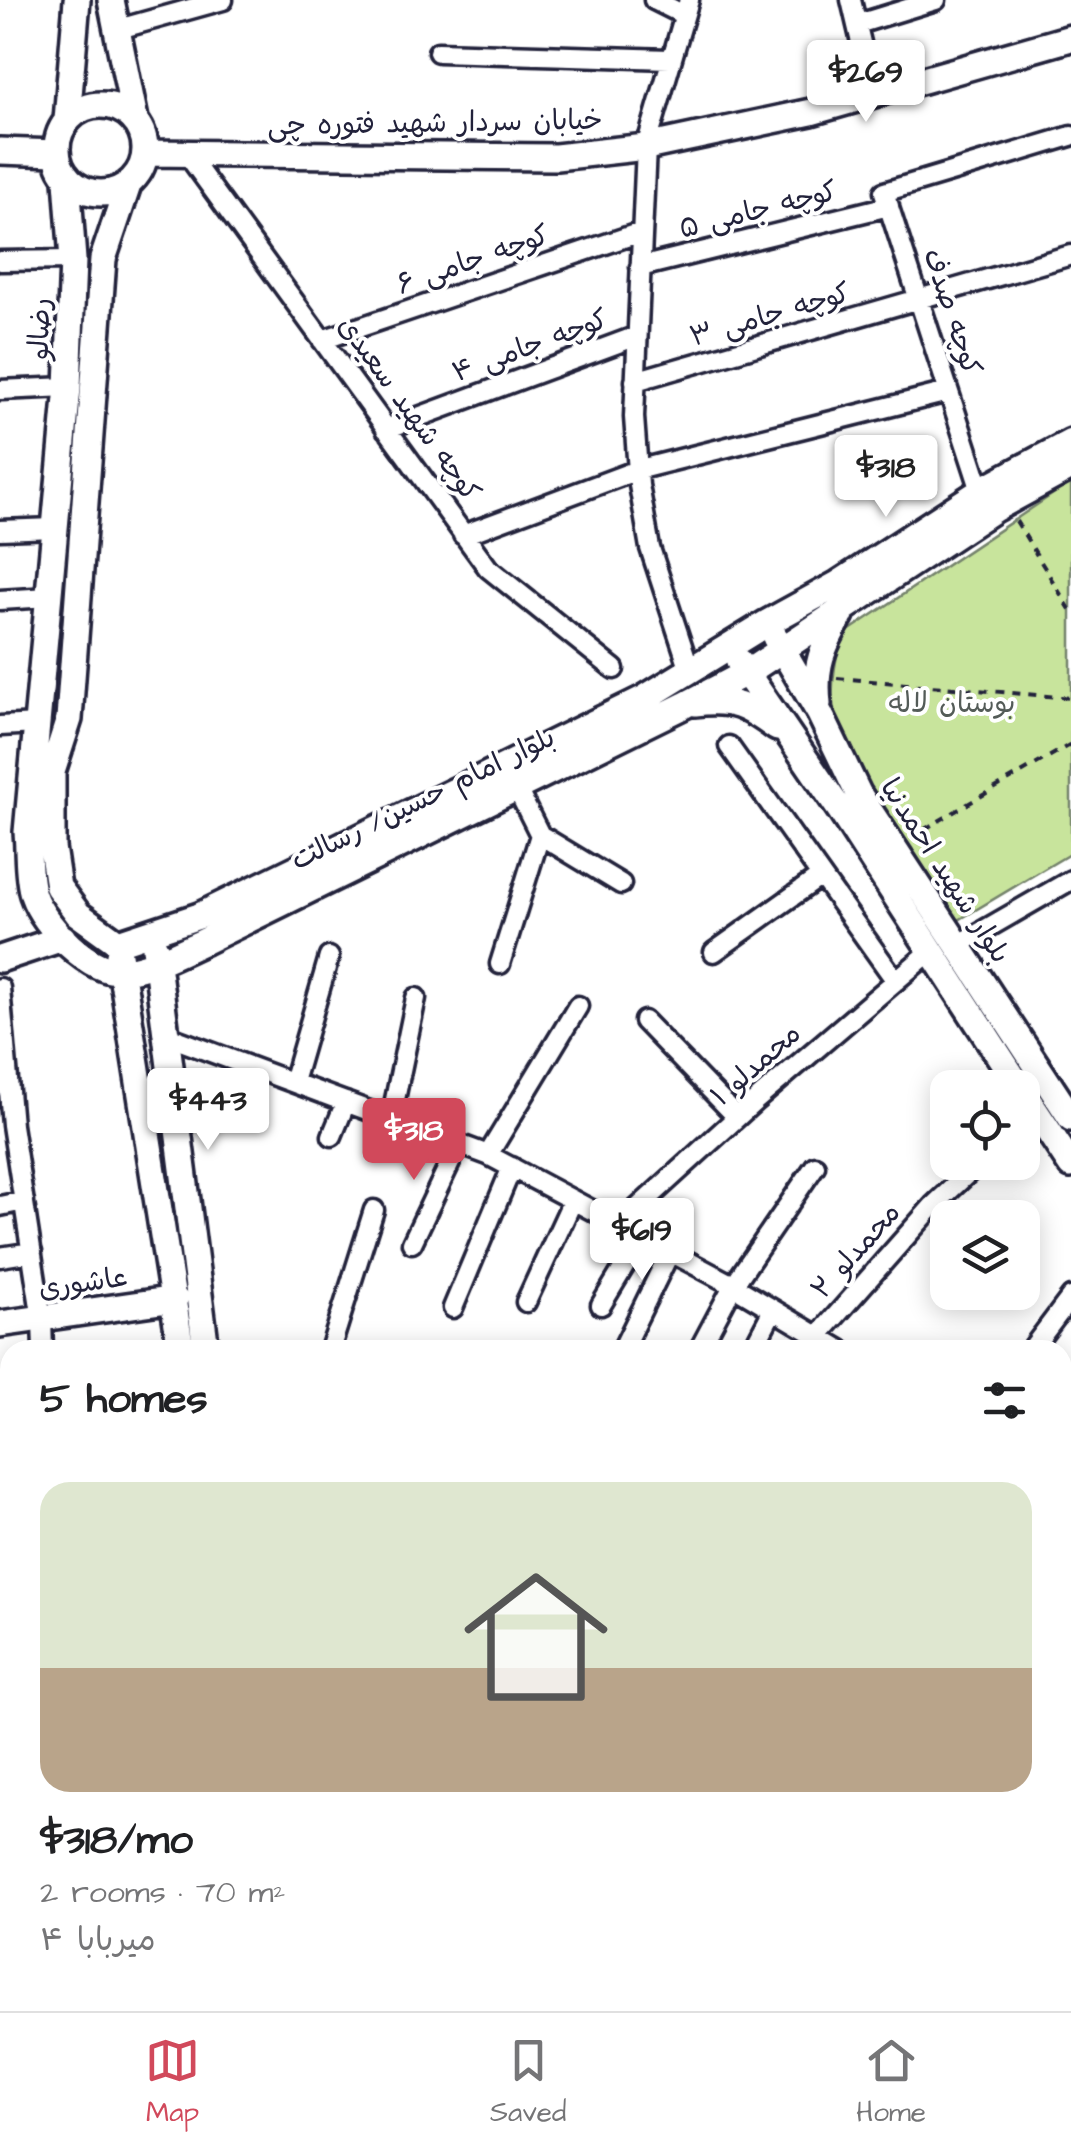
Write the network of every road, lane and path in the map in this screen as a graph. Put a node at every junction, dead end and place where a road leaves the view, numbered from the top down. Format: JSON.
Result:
{"nodes":[{"id":1,"x":77,"y":0,"type":"edge"},
{"id":2,"x":111,"y":0,"type":"edge"},
{"id":3,"x":224,"y":0,"type":"edge"},
{"id":4,"x":654,"y":0,"type":"edge"},
{"id":5,"x":852,"y":0,"type":"edge"},
{"id":6,"x":936,"y":0,"type":"edge"},
{"id":7,"x":687,"y":8,"type":"edge"},
{"id":8,"x":858,"y":24,"type":"junction"},
{"id":9,"x":115,"y":30,"type":"junction"},
{"id":10,"x":1071,"y":38,"type":"edge"},
{"id":11,"x":438,"y":52,"type":"dead end"},
{"id":12,"x":670,"y":59,"type":"junction"},
{"id":13,"x":872,"y":94,"type":"junction"},
{"id":14,"x":66,"y":120,"type":"junction"},
{"id":15,"x":136,"y":120,"type":"junction"},
{"id":16,"x":1071,"y":136,"type":"edge"},
{"id":17,"x":646,"y":147,"type":"junction"},
{"id":18,"x":0,"y":151,"type":"edge"},
{"id":19,"x":56,"y":153,"type":"junction"},
{"id":20,"x":146,"y":154,"type":"junction"},
{"id":21,"x":187,"y":154,"type":"junction"},
{"id":22,"x":68,"y":180,"type":"junction"},
{"id":23,"x":128,"y":185,"type":"junction"},
{"id":24,"x":890,"y":206,"type":"junction"},
{"id":25,"x":70,"y":220,"type":"junction"},
{"id":26,"x":115,"y":224,"type":"junction"},
{"id":27,"x":642,"y":232,"type":"junction"},
{"id":28,"x":1071,"y":255,"type":"edge"},
{"id":29,"x":74,"y":260,"type":"junction"},
{"id":30,"x":0,"y":261,"type":"edge"},
{"id":31,"x":640,"y":267,"type":"junction"},
{"id":32,"x":919,"y":301,"type":"junction"},
{"id":33,"x":636,"y":336,"type":"junction"},
{"id":34,"x":322,"y":340,"type":"junction"},
{"id":35,"x":635,"y":381,"type":"junction"},
{"id":36,"x":68,"y":388,"type":"junction"},
{"id":37,"x":0,"y":390,"type":"edge"},
{"id":38,"x":948,"y":392,"type":"junction"},
{"id":39,"x":386,"y":429,"type":"junction"},
{"id":40,"x":1071,"y":442,"type":"edge"},
{"id":41,"x":1071,"y":467,"type":"edge"},
{"id":42,"x":640,"y":469,"type":"junction"},
{"id":43,"x":981,"y":492,"type":"junction"},
{"id":44,"x":1006,"y":503,"type":"junction"},
{"id":45,"x":55,"y":528,"type":"junction"},
{"id":46,"x":0,"y":530,"type":"edge"},
{"id":47,"x":463,"y":534,"type":"junction"},
{"id":48,"x":49,"y":597,"type":"junction"},
{"id":49,"x":0,"y":600,"type":"edge"},
{"id":50,"x":844,"y":609,"type":"junction"},
{"id":51,"x":1071,"y":611,"type":"edge"},
{"id":52,"x":766,"y":623,"type":"junction"},
{"id":53,"x":729,"y":648,"type":"junction"},
{"id":54,"x":783,"y":649,"type":"junction"},
{"id":55,"x":614,"y":669,"type":"dead end"},
{"id":56,"x":748,"y":672,"type":"junction"},
{"id":57,"x":690,"y":673,"type":"junction"},
{"id":58,"x":817,"y":676,"type":"junction"},
{"id":59,"x":1071,"y":698,"type":"edge"},
{"id":60,"x":686,"y":704,"type":"junction"},
{"id":61,"x":820,"y":714,"type":"junction"},
{"id":62,"x":37,"y":724,"type":"junction"},
{"id":63,"x":0,"y":726,"type":"edge"},
{"id":64,"x":789,"y":738,"type":"junction"},
{"id":65,"x":1071,"y":744,"type":"edge"},
{"id":66,"x":729,"y":746,"type":"dead end"},
{"id":67,"x":516,"y":786,"type":"junction"},
{"id":68,"x":540,"y":835,"type":"junction"},
{"id":69,"x":893,"y":847,"type":"junction"},
{"id":70,"x":822,"y":876,"type":"junction"},
{"id":71,"x":1071,"y":880,"type":"edge"},
{"id":72,"x":621,"y":884,"type":"dead end"},
{"id":73,"x":152,"y":934,"type":"junction"},
{"id":74,"x":63,"y":938,"type":"junction"},
{"id":75,"x":118,"y":943,"type":"junction"},
{"id":76,"x":958,"y":946,"type":"junction"},
{"id":77,"x":932,"y":950,"type":"junction"},
{"id":78,"x":714,"y":952,"type":"dead end"},
{"id":79,"x":329,"y":957,"type":"dead end"},
{"id":80,"x":0,"y":959,"type":"edge"},
{"id":81,"x":158,"y":962,"type":"junction"},
{"id":82,"x":500,"y":964,"type":"dead end"},
{"id":83,"x":122,"y":972,"type":"junction"},
{"id":84,"x":896,"y":981,"type":"junction"},
{"id":85,"x":0,"y":988,"type":"edge"},
{"id":86,"x":416,"y":998,"type":"dead end"},
{"id":87,"x":578,"y":1006,"type":"dead end"},
{"id":88,"x":644,"y":1021,"type":"dead end"},
{"id":89,"x":164,"y":1034,"type":"junction"},
{"id":90,"x":1,"y":1048,"type":"edge"},
{"id":91,"x":1005,"y":1070,"type":"edge"},
{"id":92,"x":293,"y":1082,"type":"junction"},
{"id":93,"x":346,"y":1102,"type":"junction"},
{"id":94,"x":737,"y":1117,"type":"junction"},
{"id":95,"x":391,"y":1118,"type":"junction"},
{"id":96,"x":1071,"y":1118,"type":"edge"},
{"id":97,"x":1040,"y":1123,"type":"edge"},
{"id":98,"x":6,"y":1126,"type":"edge"},
{"id":99,"x":332,"y":1136,"type":"dead end"},
{"id":100,"x":458,"y":1144,"type":"junction"},
{"id":101,"x":488,"y":1154,"type":"junction"},
{"id":102,"x":1071,"y":1165,"type":"edge"},
{"id":103,"x":816,"y":1166,"type":"dead end"},
{"id":104,"x":512,"y":1167,"type":"junction"},
{"id":105,"x":961,"y":1180,"type":"edge"},
{"id":106,"x":573,"y":1200,"type":"junction"},
{"id":107,"x":24,"y":1202,"type":"junction"},
{"id":108,"x":0,"y":1206,"type":"edge"},
{"id":109,"x":374,"y":1210,"type":"dead end"},
{"id":110,"x":619,"y":1224,"type":"junction"},
{"id":111,"x":642,"y":1237,"type":"junction"},
{"id":112,"x":412,"y":1243,"type":"dead end"},
{"id":113,"x":32,"y":1252,"type":"junction"},
{"id":114,"x":670,"y":1252,"type":"junction"},
{"id":115,"x":0,"y":1257,"type":"edge"},
{"id":116,"x":732,"y":1286,"type":"junction"},
{"id":117,"x":175,"y":1299,"type":"junction"},
{"id":118,"x":526,"y":1302,"type":"dead end"},
{"id":119,"x":602,"y":1305,"type":"dead end"},
{"id":120,"x":1069,"y":1305,"type":"edge"},
{"id":121,"x":453,"y":1308,"type":"dead end"},
{"id":122,"x":773,"y":1310,"type":"junction"},
{"id":123,"x":42,"y":1320,"type":"junction"},
{"id":124,"x":0,"y":1324,"type":"edge"},
{"id":125,"x":818,"y":1336,"type":"junction"},
{"id":126,"x":43,"y":1340,"type":"edge"},
{"id":127,"x":180,"y":1340,"type":"edge"},
{"id":128,"x":205,"y":1340,"type":"edge"},
{"id":129,"x":333,"y":1340,"type":"edge"},
{"id":130,"x":627,"y":1340,"type":"edge"},
{"id":131,"x":704,"y":1340,"type":"edge"},
{"id":132,"x":757,"y":1340,"type":"edge"},
{"id":133,"x":825,"y":1340,"type":"edge"},
{"id":134,"x":1039,"y":1340,"type":"edge"}],
"edges":[{"from":1,"to":14,"type":"main road"},
{"from":2,"to":9,"type":"main road"},
{"from":3,"to":9,"type":"street"},
{"from":4,"to":7,"type":"street"},
{"from":5,"to":8,"type":"street"},
{"from":6,"to":8,"type":"street"},
{"from":7,"to":12,"type":"street"},
{"from":8,"to":13,"type":"street"},
{"from":9,"to":15,"type":"main road"},
{"from":10,"to":13,"type":"main road","name":"خیابان سردار شهید فتوره چی"},
{"from":11,"to":12,"type":"street"},
{"from":12,"to":17,"type":"street"},
{"from":13,"to":17,"type":"main road","name":"خیابان سردار شهید فتوره چی"},
{"from":14,"to":15,"type":"main road"},
{"from":14,"to":19,"type":"main road"},
{"from":15,"to":20,"type":"main road"},
{"from":16,"to":24,"type":"street"},
{"from":17,"to":21,"type":"main road","name":"خیابان سردار شهید فتوره چی"},
{"from":17,"to":27,"type":"street"},
{"from":18,"to":19,"type":"main road"},
{"from":19,"to":22,"type":"main road"},
{"from":20,"to":21,"type":"main road","name":"خیابان سردار شهید فتوره چی"},
{"from":20,"to":23,"type":"main road"},
{"from":21,"to":34,"type":"street","name":"کوچه شهید سعیدی"},
{"from":22,"to":23,"type":"main road"},
{"from":22,"to":25,"type":"main road","name":"رضالو"},
{"from":23,"to":26,"type":"main road"},
{"from":24,"to":31,"type":"street","name":"کوچه جامی ۵"},
{"from":24,"to":32,"type":"street","name":"کوچه صدف"},
{"from":25,"to":26,"type":"main road"},
{"from":25,"to":29,"type":"main road","name":"رضالو"},
{"from":26,"to":75,"type":"main road"},
{"from":27,"to":31,"type":"street"},
{"from":27,"to":34,"type":"street","name":"کوچه جامی ۶"},
{"from":28,"to":32,"type":"street","name":"کوچه جامی ۳"},
{"from":29,"to":30,"type":"street"},
{"from":29,"to":36,"type":"main road","name":"رضالو"},
{"from":31,"to":33,"type":"street"},
{"from":32,"to":35,"type":"street","name":"کوچه جامی ۳"},
{"from":32,"to":38,"type":"street","name":"کوچه صدف"},
{"from":33,"to":35,"type":"street"},
{"from":33,"to":39,"type":"street","name":"کوچه جامی ۴"},
{"from":34,"to":39,"type":"street","name":"کوچه شهید سعیدی"},
{"from":35,"to":42,"type":"street"},
{"from":36,"to":37,"type":"street"},
{"from":36,"to":45,"type":"main road","name":"رضالو"},
{"from":38,"to":42,"type":"street"},
{"from":38,"to":43,"type":"street","name":"کوچه صدف"},
{"from":39,"to":47,"type":"street","name":"کوچه شهید سعیدی"},
{"from":40,"to":43,"type":"main road","name":"بلوار امام حسین/ رسالت"},
{"from":41,"to":44,"type":"main road","name":"بلوار امام حسین/ رسالت"},
{"from":42,"to":47,"type":"street"},
{"from":42,"to":57,"type":"street"},
{"from":43,"to":52,"type":"main road","name":"بلوار امام حسین/ رسالت"},
{"from":44,"to":50,"type":"main road","name":"بلوار امام حسین/ رسالت"},
{"from":44,"to":51,"type":"path"},
{"from":45,"to":46,"type":"street"},
{"from":45,"to":48,"type":"main road","name":"رضالو"},
{"from":47,"to":55,"type":"street","name":"کوچه شهید سعیدی"},
{"from":48,"to":49,"type":"street"},
{"from":48,"to":62,"type":"main road","name":"رضالو"},
{"from":50,"to":54,"type":"main road","name":"بلوار امام حسین/ رسالت"},
{"from":50,"to":58,"type":"main road"},
{"from":52,"to":53,"type":"main road","name":"بلوار امام حسین/ رسالت"},
{"from":52,"to":54,"type":"main road","name":"بلوار شهید احمدنیا"},
{"from":53,"to":56,"type":"main road","name":"بلوار شهید احمدنیا"},
{"from":53,"to":57,"type":"main road","name":"بلوار امام حسین/ رسالت"},
{"from":54,"to":56,"type":"main road","name":"بلوار امام حسین/ رسالت"},
{"from":54,"to":61,"type":"main road","name":"بلوار شهید احمدنیا"},
{"from":56,"to":60,"type":"main road","name":"بلوار امام حسین/ رسالت"},
{"from":56,"to":64,"type":"main road","name":"بلوار شهید احمدنیا"},
{"from":57,"to":73,"type":"main road","name":"بلوار امام حسین/ رسالت"},
{"from":58,"to":59,"type":"path"},
{"from":58,"to":61,"type":"main road"},
{"from":60,"to":64,"type":"main road"},
{"from":60,"to":67,"type":"main road","name":"بلوار امام حسین/ رسالت"},
{"from":61,"to":69,"type":"main road","name":"بلوار شهید احمدنیا"},
{"from":62,"to":63,"type":"street"},
{"from":62,"to":74,"type":"main road","name":"رضالو"},
{"from":64,"to":77,"type":"main road","name":"بلوار شهید احمدنیا"},
{"from":65,"to":69,"type":"path"},
{"from":66,"to":70,"type":"street"},
{"from":67,"to":68,"type":"street"},
{"from":67,"to":81,"type":"main road","name":"بلوار امام حسین/ رسالت"},
{"from":68,"to":72,"type":"street"},
{"from":68,"to":82,"type":"street"},
{"from":69,"to":76,"type":"main road","name":"بلوار شهید احمدنیا"},
{"from":70,"to":78,"type":"street"},
{"from":70,"to":84,"type":"street"},
{"from":71,"to":76,"type":"street"},
{"from":73,"to":75,"type":"main road","name":"بلوار امام حسین/ رسالت"},
{"from":73,"to":81,"type":"main road"},
{"from":74,"to":80,"type":"main road"},
{"from":74,"to":83,"type":"main road","name":"رضالو"},
{"from":75,"to":83,"type":"main road"},
{"from":76,"to":96,"type":"main road","name":"بلوار شهید احمدنیا"},
{"from":77,"to":84,"type":"street","name":"محمدلو ۱"},
{"from":77,"to":91,"type":"main road","name":"بلوار شهید احمدنیا"},
{"from":79,"to":92,"type":"street"},
{"from":81,"to":83,"type":"main road","name":"بلوار امام حسین/ رسالت"},
{"from":81,"to":89,"type":"main road"},
{"from":83,"to":117,"type":"main road"},
{"from":84,"to":94,"type":"street","name":"محمدلو ۱"},
{"from":85,"to":90,"type":"street"},
{"from":86,"to":95,"type":"street"},
{"from":87,"to":101,"type":"street"},
{"from":88,"to":94,"type":"street"},
{"from":89,"to":92,"type":"street"},
{"from":89,"to":128,"type":"main road"},
{"from":90,"to":98,"type":"street"},
{"from":92,"to":93,"type":"street"},
{"from":93,"to":95,"type":"street"},
{"from":93,"to":99,"type":"street"},
{"from":94,"to":110,"type":"street","name":"محمدلو ۱"},
{"from":95,"to":100,"type":"street"},
{"from":97,"to":102,"type":"main road","name":"بلوار شهید احمدنیا"},
{"from":98,"to":107,"type":"street"},
{"from":100,"to":101,"type":"street"},
{"from":100,"to":112,"type":"street"},
{"from":101,"to":104,"type":"street"},
{"from":103,"to":116,"type":"street"},
{"from":104,"to":106,"type":"street"},
{"from":104,"to":121,"type":"street"},
{"from":105,"to":125,"type":"street","name":"محمدلو ۲"},
{"from":106,"to":110,"type":"street"},
{"from":106,"to":118,"type":"street"},
{"from":107,"to":108,"type":"street"},
{"from":107,"to":113,"type":"street"},
{"from":109,"to":129,"type":"street"},
{"from":110,"to":111,"type":"street"},
{"from":111,"to":114,"type":"street"},
{"from":111,"to":119,"type":"street"},
{"from":113,"to":115,"type":"street"},
{"from":113,"to":123,"type":"street"},
{"from":114,"to":116,"type":"street"},
{"from":114,"to":130,"type":"street"},
{"from":116,"to":122,"type":"street"},
{"from":116,"to":131,"type":"street"},
{"from":117,"to":123,"type":"main road","name":"عاشوری"},
{"from":117,"to":127,"type":"main road"},
{"from":120,"to":134,"type":"street"},
{"from":122,"to":125,"type":"street"},
{"from":122,"to":132,"type":"street"},
{"from":123,"to":124,"type":"main road","name":"عاشوری"},
{"from":123,"to":126,"type":"street"},
{"from":125,"to":133,"type":"street"}]}
